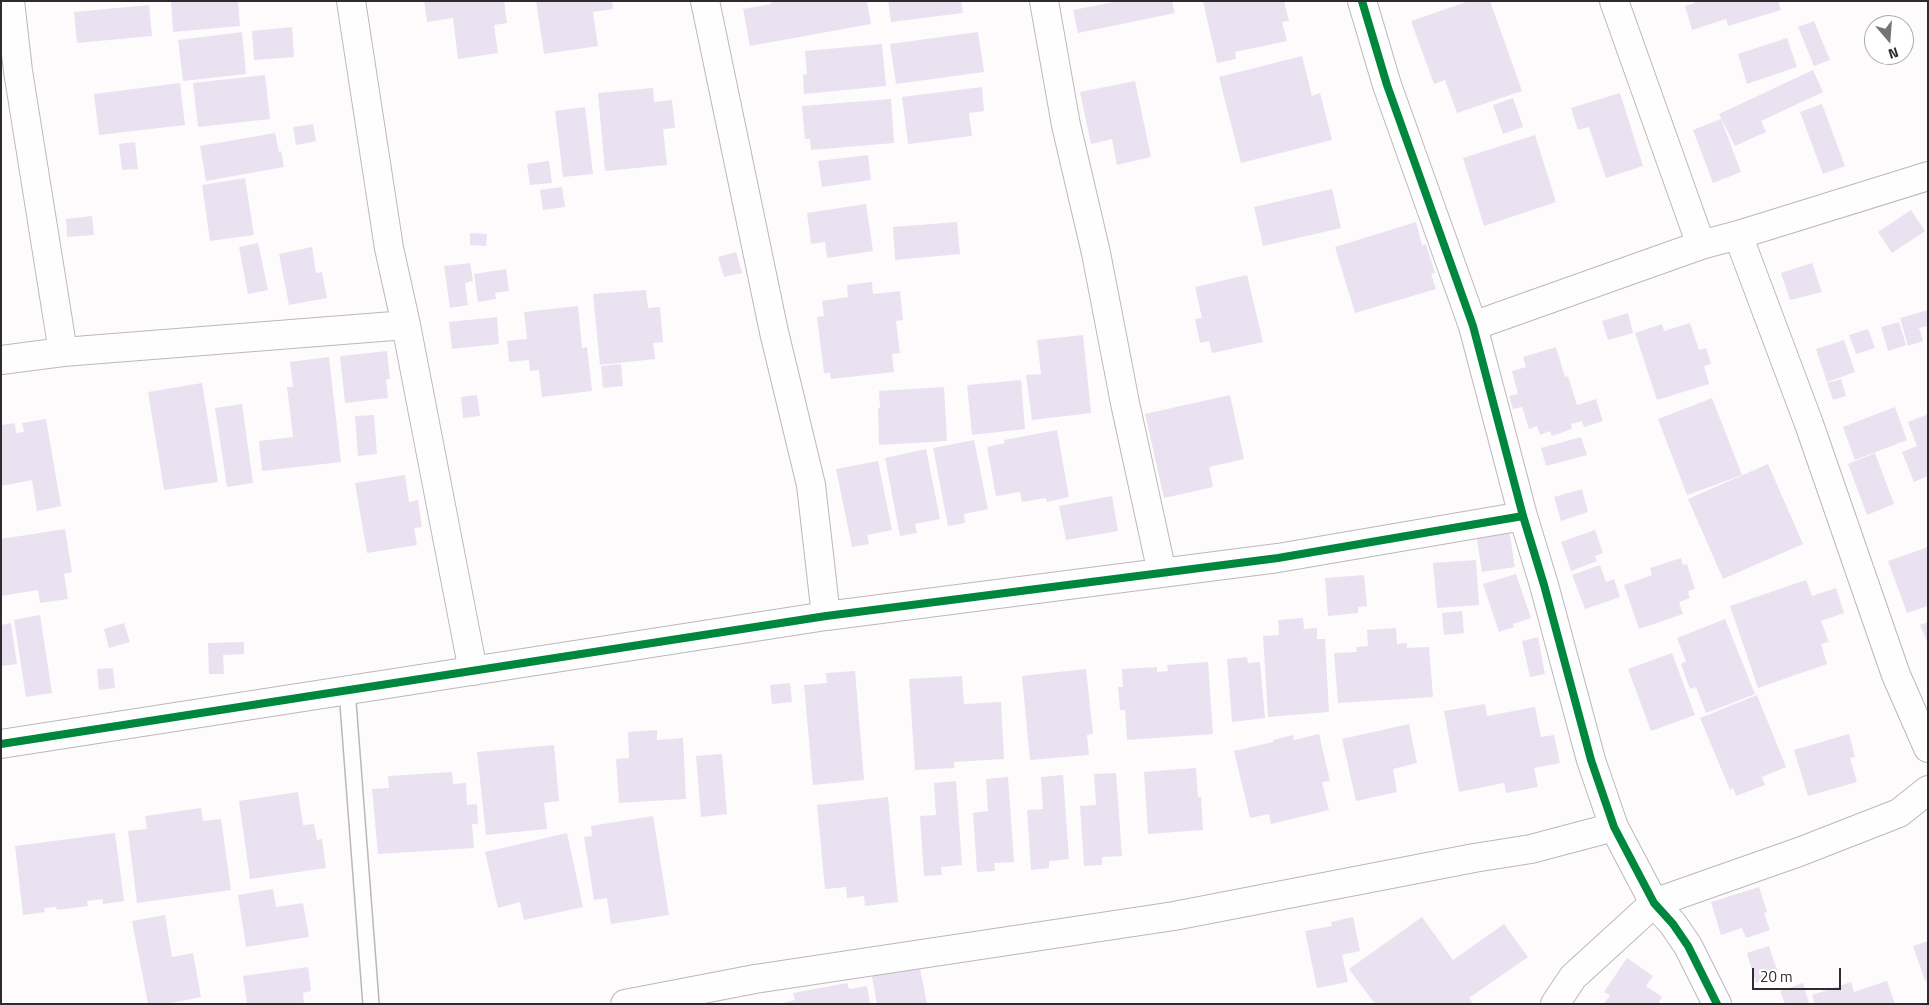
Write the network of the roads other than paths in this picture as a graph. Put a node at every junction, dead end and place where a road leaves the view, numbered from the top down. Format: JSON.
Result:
{"nodes":[{"id":1,"x":10,"y":1,"type":"edge"},
{"id":2,"x":351,"y":1,"type":"edge"},
{"id":3,"x":705,"y":1,"type":"edge"},
{"id":4,"x":1044,"y":1,"type":"edge"},
{"id":5,"x":1362,"y":1,"type":"edge"},
{"id":6,"x":1614,"y":1,"type":"edge"},
{"id":7,"x":1928,"y":176,"type":"edge"},
{"id":8,"x":1738,"y":235,"type":"junction"},
{"id":9,"x":1701,"y":245,"type":"junction"},
{"id":10,"x":406,"y":325,"type":"junction"},
{"id":11,"x":1473,"y":326,"type":"junction"},
{"id":12,"x":63,"y":352,"type":"junction"},
{"id":13,"x":1,"y":360,"type":"edge"},
{"id":14,"x":1523,"y":516,"type":"junction"},
{"id":15,"x":1162,"y":573,"type":"junction"},
{"id":16,"x":826,"y":616,"type":"junction"},
{"id":17,"x":473,"y":671,"type":"junction"},
{"id":18,"x":346,"y":690,"type":"junction"},
{"id":19,"x":1,"y":744,"type":"edge"},
{"id":20,"x":1928,"y":748,"type":"edge"},
{"id":21,"x":1928,"y":790,"type":"edge"},
{"id":22,"x":1614,"y":827,"type":"junction"},
{"id":23,"x":1654,"y":904,"type":"junction"},
{"id":24,"x":756,"y":992,"type":"edge"},
{"id":25,"x":371,"y":1004,"type":"edge"},
{"id":26,"x":625,"y":1004,"type":"edge"},
{"id":27,"x":1555,"y":1004,"type":"edge"},
{"id":28,"x":1717,"y":1004,"type":"edge"}],
"edges":[{"from":1,"to":12,"type":"street"},
{"from":2,"to":10,"type":"street"},
{"from":3,"to":16,"type":"street"},
{"from":4,"to":15,"type":"street"},
{"from":5,"to":11,"type":"street"},
{"from":6,"to":9,"type":"street"},
{"from":7,"to":8,"type":"street"},
{"from":8,"to":9,"type":"street"},
{"from":8,"to":20,"type":"street"},
{"from":9,"to":11,"type":"street"},
{"from":10,"to":12,"type":"street"},
{"from":10,"to":17,"type":"street"},
{"from":11,"to":14,"type":"street"},
{"from":12,"to":13,"type":"street"},
{"from":14,"to":15,"type":"street"},
{"from":14,"to":22,"type":"street"},
{"from":15,"to":16,"type":"street"},
{"from":16,"to":17,"type":"street"},
{"from":17,"to":18,"type":"street"},
{"from":18,"to":19,"type":"street"},
{"from":18,"to":25,"type":"lane"},
{"from":21,"to":23,"type":"street"},
{"from":22,"to":23,"type":"street"},
{"from":22,"to":24,"type":"street"},
{"from":23,"to":27,"type":"street"},
{"from":23,"to":28,"type":"street"},
{"from":24,"to":26,"type":"street"}]}
